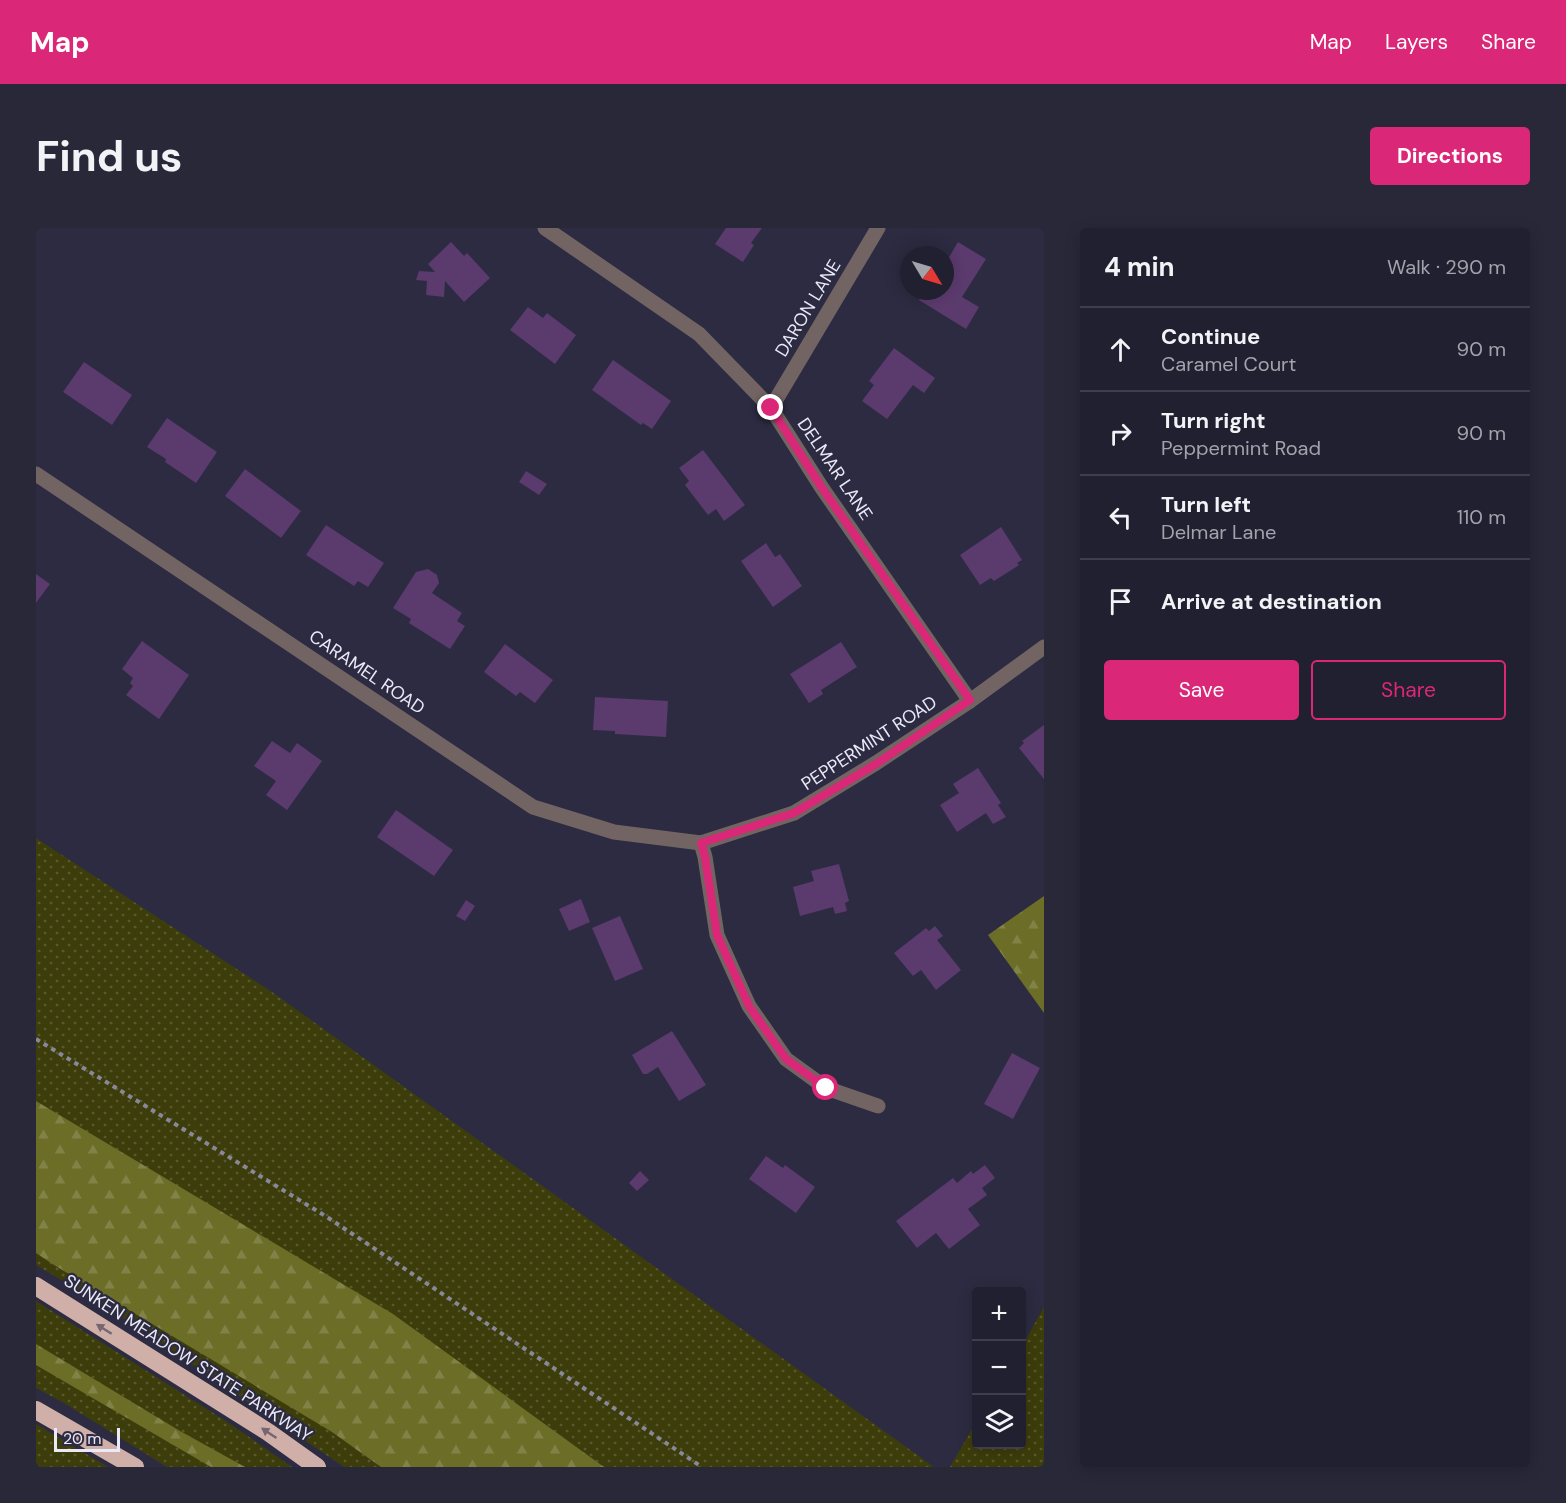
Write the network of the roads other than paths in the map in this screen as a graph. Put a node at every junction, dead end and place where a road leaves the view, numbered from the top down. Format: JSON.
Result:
{"nodes":[{"id":1,"x":545,"y":228,"type":"edge"},
{"id":2,"x":878,"y":228,"type":"edge"},
{"id":3,"x":771,"y":408,"type":"junction"},
{"id":4,"x":36,"y":474,"type":"edge"},
{"id":5,"x":1044,"y":647,"type":"edge"},
{"id":6,"x":970,"y":700,"type":"junction"},
{"id":7,"x":701,"y":843,"type":"junction"},
{"id":8,"x":878,"y":1106,"type":"dead end"},
{"id":9,"x":36,"y":1286,"type":"edge"},
{"id":10,"x":36,"y":1410,"type":"edge"},
{"id":11,"x":135,"y":1467,"type":"edge"},
{"id":12,"x":316,"y":1467,"type":"edge"}],
"edges":[{"from":1,"to":3,"type":"street","name":"DELMAR LANE"},
{"from":2,"to":3,"type":"street","name":"DARON LANE"},
{"from":3,"to":6,"type":"street","name":"DELMAR LANE"},
{"from":4,"to":7,"type":"street","name":"CARAMEL ROAD"},
{"from":5,"to":6,"type":"street","name":"PEPPERMINT ROAD"},
{"from":6,"to":7,"type":"street","name":"PEPPERMINT ROAD"},
{"from":7,"to":8,"type":"street"},
{"from":12,"to":9,"type":"highway","name":"SUNKEN MEADOW STATE PARKWAY","one_way":true},
{"from":10,"to":11,"type":"highway"}]}
